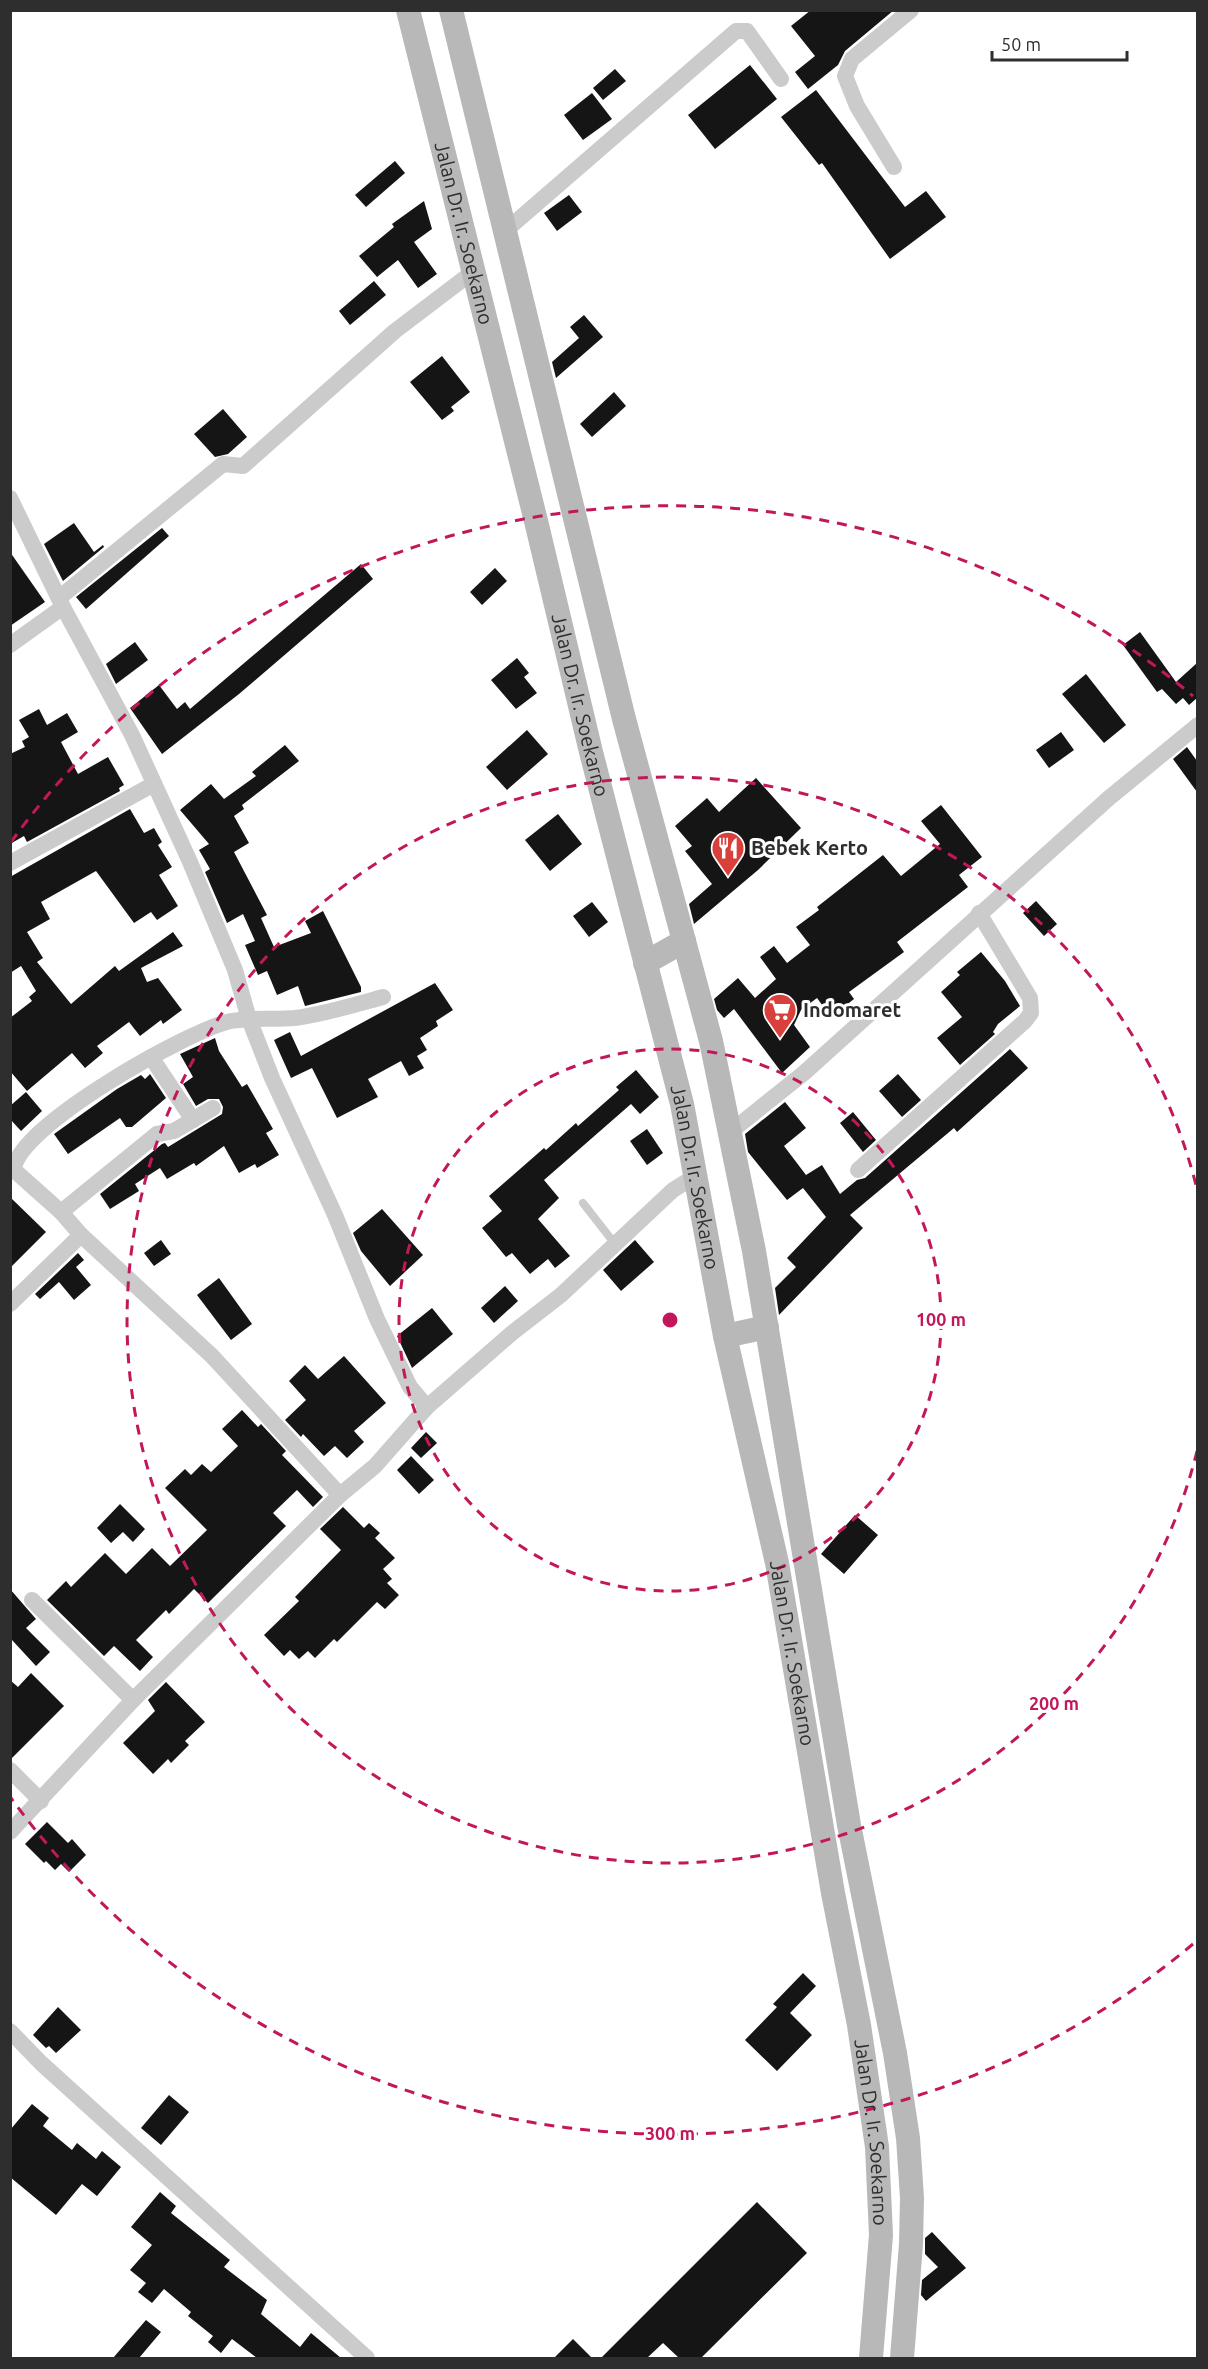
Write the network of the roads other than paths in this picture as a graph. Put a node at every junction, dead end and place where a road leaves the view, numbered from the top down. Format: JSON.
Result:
{"nodes":[{"id":1,"x":408,"y":10,"type":"edge"},
{"id":2,"x":451,"y":10,"type":"edge"},
{"id":3,"x":911,"y":10,"type":"edge"},
{"id":4,"x":781,"y":79,"type":"dead end"},
{"id":5,"x":894,"y":167,"type":"dead end"},
{"id":6,"x":510,"y":227,"type":"junction"},
{"id":7,"x":474,"y":271,"type":"junction"},
{"id":8,"x":10,"y":498,"type":"edge"},
{"id":9,"x":61,"y":602,"type":"junction"},
{"id":10,"x":10,"y":645,"type":"edge"},
{"id":11,"x":1192,"y":730,"type":"edge"},
{"id":12,"x":154,"y":784,"type":"junction"},
{"id":13,"x":10,"y":862,"type":"edge"},
{"id":14,"x":979,"y":913,"type":"junction"},
{"id":15,"x":684,"y":941,"type":"junction"},
{"id":16,"x":645,"y":963,"type":"junction"},
{"id":17,"x":383,"y":997,"type":"dead end"},
{"id":18,"x":249,"y":1019,"type":"junction"},
{"id":19,"x":151,"y":1057,"type":"junction"},
{"id":20,"x":213,"y":1108,"type":"dead end"},
{"id":21,"x":193,"y":1120,"type":"junction"},
{"id":22,"x":729,"y":1133,"type":"junction"},
{"id":23,"x":12,"y":1169,"type":"edge"},
{"id":24,"x":858,"y":1170,"type":"dead end"},
{"id":25,"x":696,"y":1175,"type":"junction"},
{"id":26,"x":583,"y":1203,"type":"dead end"},
{"id":27,"x":61,"y":1212,"type":"junction"},
{"id":28,"x":81,"y":1235,"type":"junction"},
{"id":29,"x":615,"y":1244,"type":"junction"},
{"id":30,"x":10,"y":1304,"type":"edge"},
{"id":31,"x":767,"y":1327,"type":"junction"},
{"id":32,"x":725,"y":1336,"type":"junction"},
{"id":33,"x":427,"y":1407,"type":"junction"},
{"id":34,"x":340,"y":1495,"type":"junction"},
{"id":35,"x":32,"y":1600,"type":"dead end"},
{"id":36,"x":133,"y":1700,"type":"junction"},
{"id":37,"x":10,"y":1770,"type":"edge"},
{"id":38,"x":41,"y":1801,"type":"junction"},
{"id":39,"x":10,"y":1832,"type":"edge"},
{"id":40,"x":10,"y":2031,"type":"edge"},
{"id":41,"x":367,"y":2358,"type":"edge"},
{"id":42,"x":872,"y":2358,"type":"edge"},
{"id":43,"x":902,"y":2358,"type":"edge"}],
"edges":[{"from":1,"to":7,"type":"main road","name":"Jalan Dr. Ir. Soekarno"},
{"from":2,"to":6,"type":"main road","name":"Jalan Dr. Ir. Soekarno"},
{"from":3,"to":5,"type":"street"},
{"from":4,"to":6,"type":"street"},
{"from":6,"to":15,"type":"main road","name":"Jalan Dr. Ir. Soekarno"},
{"from":7,"to":9,"type":"street"},
{"from":7,"to":16,"type":"main road","name":"Jalan Dr. Ir. Soekarno"},
{"from":8,"to":9,"type":"street"},
{"from":9,"to":10,"type":"street"},
{"from":9,"to":12,"type":"street"},
{"from":11,"to":14,"type":"street"},
{"from":12,"to":13,"type":"street"},
{"from":12,"to":18,"type":"street"},
{"from":14,"to":22,"type":"street"},
{"from":14,"to":24,"type":"street"},
{"from":15,"to":16,"type":"main road"},
{"from":15,"to":22,"type":"main road","name":"Jalan Dr. Ir. Soekarno"},
{"from":16,"to":25,"type":"main road","name":"Jalan Dr. Ir. Soekarno"},
{"from":17,"to":18,"type":"street"},
{"from":18,"to":19,"type":"street"},
{"from":18,"to":33,"type":"street"},
{"from":19,"to":21,"type":"street"},
{"from":19,"to":23,"type":"street"},
{"from":20,"to":21,"type":"street"},
{"from":21,"to":27,"type":"street"},
{"from":22,"to":31,"type":"main road","name":"Jalan Dr. Ir. Soekarno"},
{"from":23,"to":27,"type":"street"},
{"from":25,"to":29,"type":"street"},
{"from":25,"to":32,"type":"main road","name":"Jalan Dr. Ir. Soekarno"},
{"from":26,"to":29,"type":"lane"},
{"from":27,"to":28,"type":"street"},
{"from":28,"to":30,"type":"street"},
{"from":28,"to":34,"type":"street"},
{"from":29,"to":33,"type":"street"},
{"from":31,"to":32,"type":"main road"},
{"from":31,"to":43,"type":"main road","name":"Jalan Dr. Ir. Soekarno"},
{"from":32,"to":42,"type":"main road","name":"Jalan Dr. Ir. Soekarno"},
{"from":33,"to":34,"type":"street"},
{"from":34,"to":36,"type":"street"},
{"from":35,"to":36,"type":"street"},
{"from":36,"to":38,"type":"street"},
{"from":37,"to":38,"type":"street"},
{"from":38,"to":39,"type":"street"},
{"from":40,"to":41,"type":"street"}]}
